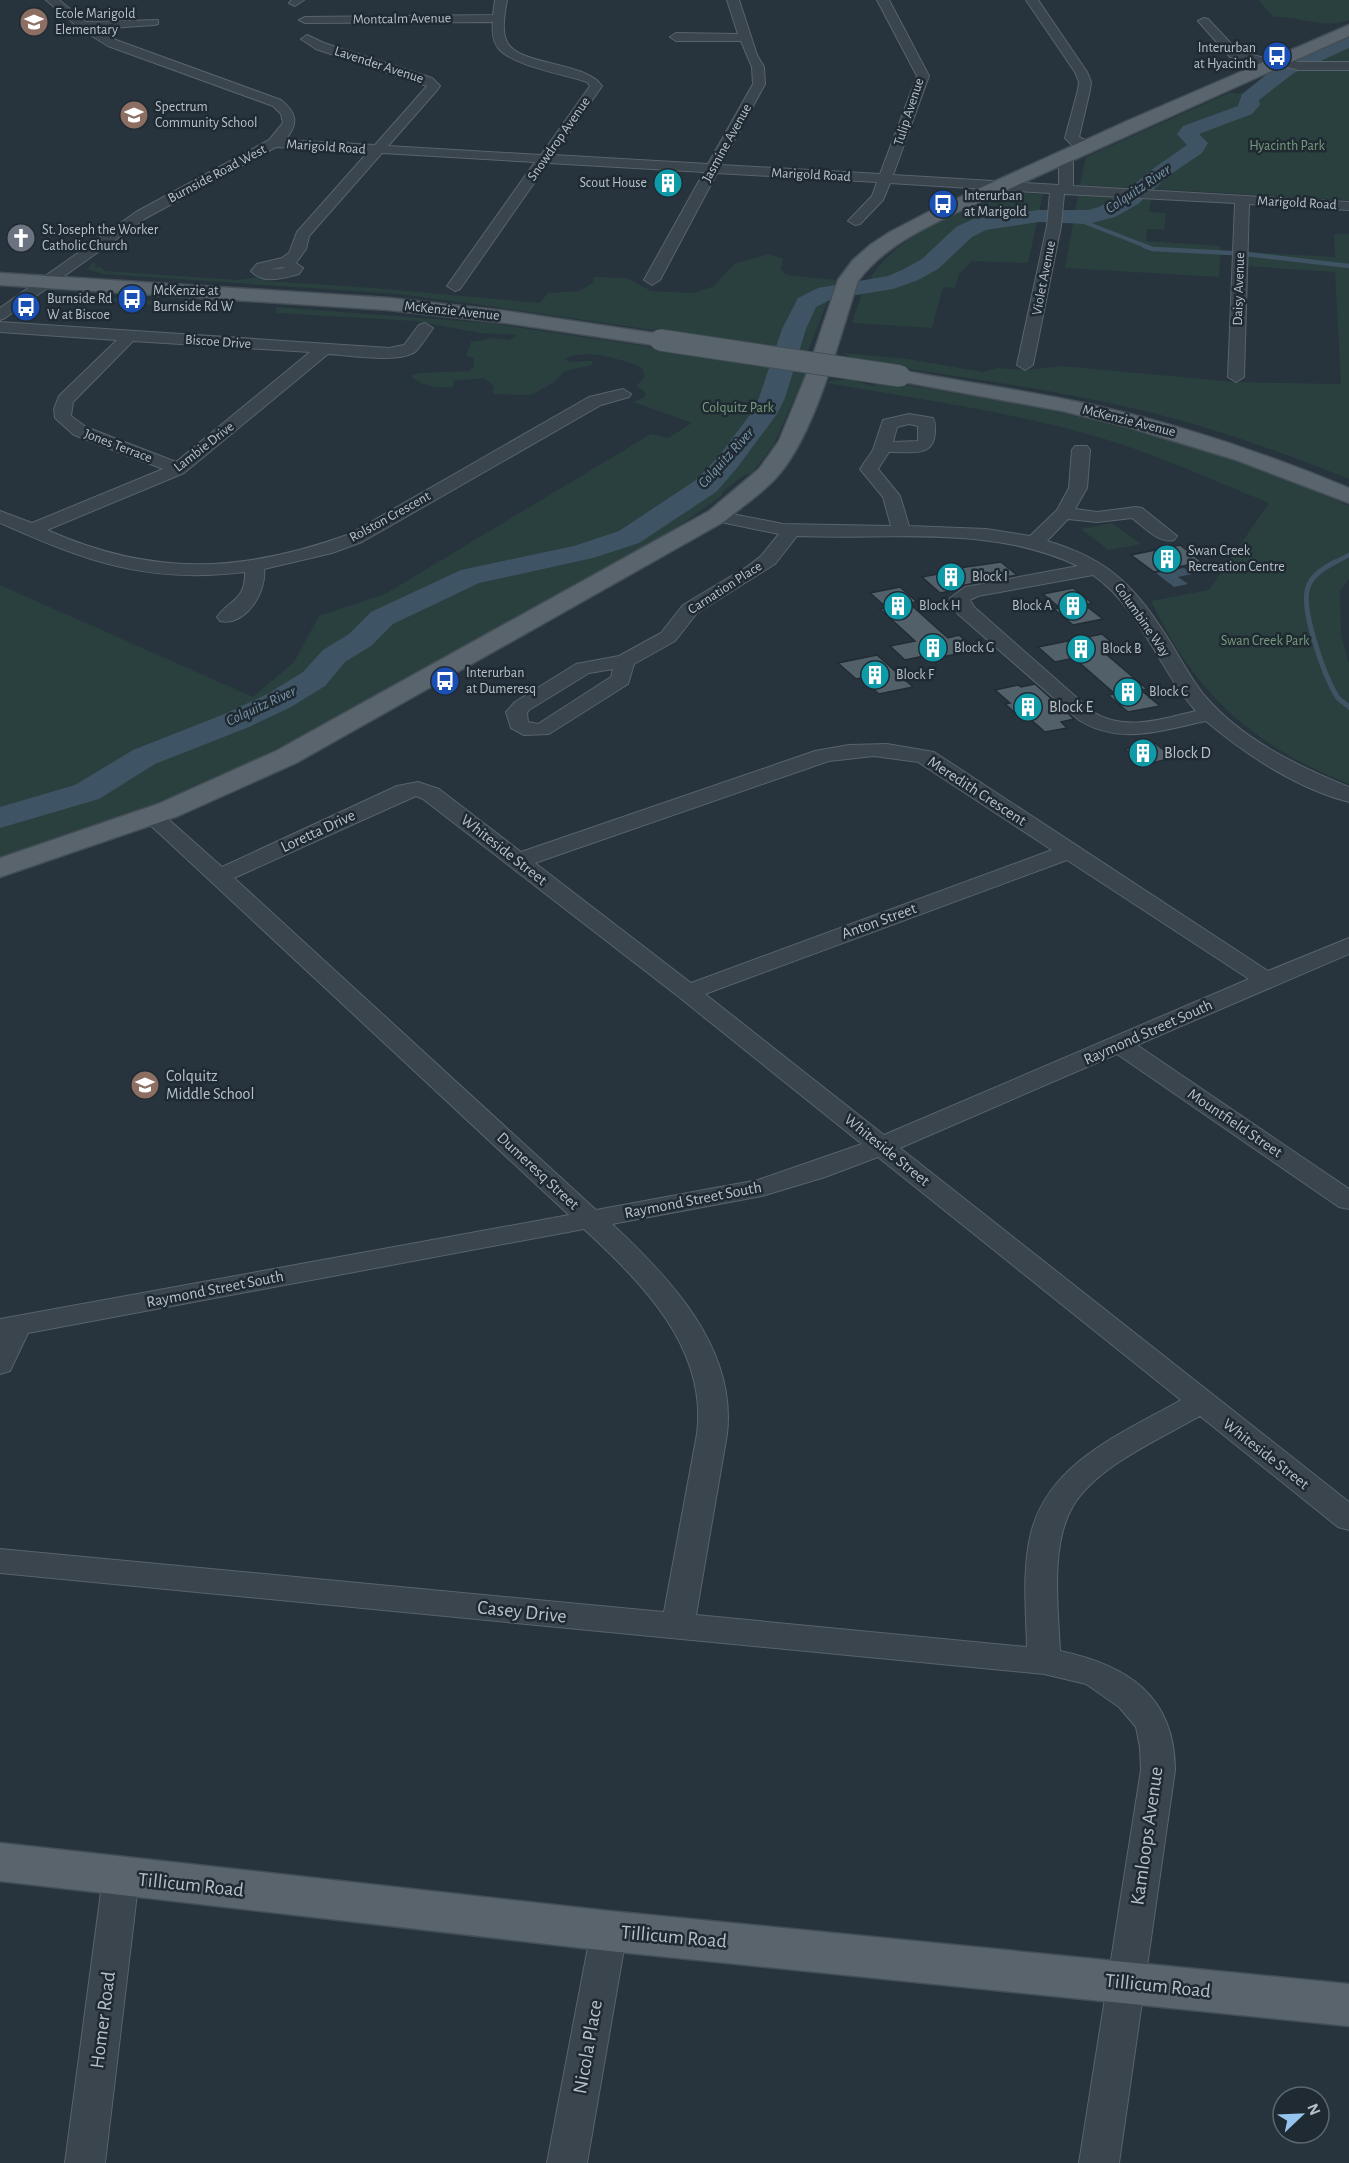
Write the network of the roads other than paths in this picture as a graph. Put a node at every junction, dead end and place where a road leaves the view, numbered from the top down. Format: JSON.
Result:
{"nodes":[{"id":1,"x":52,"y":0,"type":"edge"},
{"id":2,"x":501,"y":0,"type":"edge"},
{"id":3,"x":733,"y":0,"type":"edge"},
{"id":4,"x":883,"y":0,"type":"edge"},
{"id":5,"x":1032,"y":0,"type":"edge"},
{"id":6,"x":498,"y":18,"type":"junction"},
{"id":7,"x":306,"y":20,"type":"dead end"},
{"id":8,"x":1204,"y":21,"type":"dead end"},
{"id":9,"x":154,"y":22,"type":"dead end"},
{"id":10,"x":83,"y":26,"type":"junction"},
{"id":11,"x":1349,"y":30,"type":"edge"},
{"id":12,"x":676,"y":37,"type":"dead end"},
{"id":13,"x":745,"y":38,"type":"junction"},
{"id":14,"x":307,"y":39,"type":"dead end"},
{"id":15,"x":1286,"y":64,"type":"junction"},
{"id":16,"x":1349,"y":66,"type":"edge"},
{"id":17,"x":274,"y":143,"type":"junction"},
{"id":18,"x":1088,"y":145,"type":"junction"},
{"id":19,"x":375,"y":150,"type":"junction"},
{"id":20,"x":1058,"y":159,"type":"junction"},
{"id":21,"x":543,"y":160,"type":"junction"},
{"id":22,"x":711,"y":170,"type":"junction"},
{"id":23,"x":886,"y":179,"type":"junction"},
{"id":24,"x":1001,"y":186,"type":"junction"},
{"id":25,"x":1061,"y":190,"type":"junction"},
{"id":26,"x":1242,"y":200,"type":"junction"},
{"id":27,"x":1349,"y":206,"type":"edge"},
{"id":28,"x":855,"y":221,"type":"dead end"},
{"id":29,"x":285,"y":263,"type":"dead end"},
{"id":30,"x":0,"y":279,"type":"edge"},
{"id":31,"x":652,"y":280,"type":"dead end"},
{"id":32,"x":46,"y":282,"type":"junction"},
{"id":33,"x":455,"y":286,"type":"dead end"},
{"id":34,"x":0,"y":315,"type":"edge"},
{"id":35,"x":0,"y":327,"type":"edge"},
{"id":36,"x":425,"y":328,"type":"dead end"},
{"id":37,"x":129,"y":336,"type":"junction"},
{"id":38,"x":324,"y":349,"type":"junction"},
{"id":39,"x":1025,"y":365,"type":"dead end"},
{"id":40,"x":900,"y":376,"type":"junction"},
{"id":41,"x":1236,"y":377,"type":"dead end"},
{"id":42,"x":623,"y":394,"type":"dead end"},
{"id":43,"x":882,"y":447,"type":"dead end"},
{"id":44,"x":1081,"y":450,"type":"dead end"},
{"id":45,"x":178,"y":468,"type":"junction"},
{"id":46,"x":1349,"y":486,"type":"edge"},
{"id":47,"x":1349,"y":496,"type":"edge"},
{"id":48,"x":1064,"y":513,"type":"junction"},
{"id":49,"x":0,"y":516,"type":"edge"},
{"id":50,"x":717,"y":516,"type":"junction"},
{"id":51,"x":32,"y":530,"type":"junction"},
{"id":52,"x":792,"y":530,"type":"junction"},
{"id":53,"x":901,"y":532,"type":"junction"},
{"id":54,"x":1168,"y":536,"type":"dead end"},
{"id":55,"x":1034,"y":543,"type":"junction"},
{"id":56,"x":254,"y":566,"type":"junction"},
{"id":57,"x":1098,"y":568,"type":"junction"},
{"id":58,"x":227,"y":617,"type":"dead end"},
{"id":59,"x":625,"y":661,"type":"junction"},
{"id":60,"x":1210,"y":714,"type":"junction"},
{"id":61,"x":418,"y":789,"type":"joint"},
{"id":62,"x":1349,"y":795,"type":"edge"},
{"id":63,"x":151,"y":816,"type":"junction"},
{"id":64,"x":1070,"y":851,"type":"junction"},
{"id":65,"x":518,"y":861,"type":"junction"},
{"id":66,"x":0,"y":868,"type":"edge"},
{"id":67,"x":218,"y":877,"type":"junction"},
{"id":68,"x":1349,"y":945,"type":"edge"},
{"id":69,"x":1266,"y":980,"type":"junction"},
{"id":70,"x":688,"y":992,"type":"junction"},
{"id":71,"x":1120,"y":1045,"type":"junction"},
{"id":72,"x":882,"y":1146,"type":"junction"},
{"id":73,"x":1349,"y":1201,"type":"edge"},
{"id":74,"x":591,"y":1220,"type":"junction"},
{"id":75,"x":8,"y":1328,"type":"edge"},
{"id":76,"x":0,"y":1364,"type":"edge"},
{"id":77,"x":1201,"y":1402,"type":"junction"},
{"id":78,"x":1349,"y":1519,"type":"edge"},
{"id":79,"x":0,"y":1561,"type":"edge"},
{"id":80,"x":678,"y":1627,"type":"junction"},
{"id":81,"x":1044,"y":1661,"type":"junction"},
{"id":82,"x":0,"y":1862,"type":"edge"},
{"id":83,"x":121,"y":1877,"type":"junction"},
{"id":84,"x":609,"y":1931,"type":"junction"},
{"id":85,"x":1125,"y":1984,"type":"junction"},
{"id":86,"x":1349,"y":2005,"type":"edge"},
{"id":87,"x":85,"y":2163,"type":"edge"},
{"id":88,"x":567,"y":2163,"type":"edge"},
{"id":89,"x":1099,"y":2163,"type":"edge"}],
"edges":[{"from":1,"to":10,"type":"street","name":"Burnside Road West"},
{"from":2,"to":6,"type":"street","name":"Snowdrop Avenue"},
{"from":3,"to":13,"type":"street","name":"Jasmine Avenue"},
{"from":4,"to":23,"type":"street","name":"Tulip Avenue"},
{"from":5,"to":18,"type":"street"},
{"from":6,"to":7,"type":"street","name":"Montcalm Avenue"},
{"from":6,"to":21,"type":"street","name":"Snowdrop Avenue"},
{"from":8,"to":15,"type":"street"},
{"from":9,"to":10,"type":"street"},
{"from":10,"to":17,"type":"street","name":"Burnside Road West"},
{"from":11,"to":15,"type":"main road"},
{"from":12,"to":13,"type":"street"},
{"from":13,"to":22,"type":"street","name":"Jasmine Avenue"},
{"from":14,"to":19,"type":"street","name":"Lavender Avenue"},
{"from":15,"to":16,"type":"street"},
{"from":15,"to":18,"type":"main road"},
{"from":17,"to":19,"type":"street","name":"Marigold Road"},
{"from":17,"to":32,"type":"street","name":"Burnside Road West"},
{"from":18,"to":20,"type":"main road"},
{"from":19,"to":21,"type":"street","name":"Marigold Road"},
{"from":19,"to":29,"type":"street","name":"Lavender Avenue"},
{"from":20,"to":24,"type":"main road"},
{"from":20,"to":25,"type":"street","name":"Violet Avenue"},
{"from":21,"to":22,"type":"street","name":"Marigold Road"},
{"from":21,"to":33,"type":"street","name":"Snowdrop Avenue"},
{"from":22,"to":23,"type":"street","name":"Marigold Road"},
{"from":22,"to":31,"type":"street","name":"Jasmine Avenue"},
{"from":23,"to":24,"type":"street","name":"Marigold Road"},
{"from":23,"to":28,"type":"street","name":"Tulip Avenue"},
{"from":24,"to":25,"type":"street","name":"Marigold Road"},
{"from":24,"to":50,"type":"main road"},
{"from":25,"to":26,"type":"street","name":"Marigold Road"},
{"from":25,"to":39,"type":"street","name":"Violet Avenue"},
{"from":26,"to":27,"type":"street","name":"Marigold Road"},
{"from":26,"to":41,"type":"street","name":"Daisy Avenue"},
{"from":30,"to":32,"type":"main road","name":"McKenzie Avenue"},
{"from":32,"to":34,"type":"street","name":"Burnside Road West"},
{"from":32,"to":40,"type":"main road","name":"McKenzie Avenue","bridge":true},
{"from":35,"to":37,"type":"street","name":"Biscoe Drive"},
{"from":36,"to":38,"type":"street","name":"Biscoe Drive"},
{"from":37,"to":38,"type":"street","name":"Biscoe Drive"},
{"from":37,"to":45,"type":"street","name":"Jones Terrace"},
{"from":38,"to":45,"type":"street","name":"Lambie Drive"},
{"from":40,"to":46,"type":"main road","name":"McKenzie Avenue"},
{"from":40,"to":47,"type":"main road","name":"McKenzie Avenue"},
{"from":42,"to":56,"type":"street","name":"Rolston Crescent"},
{"from":43,"to":53,"type":"street"},
{"from":44,"to":48,"type":"street"},
{"from":45,"to":51,"type":"street","name":"Lambie Drive"},
{"from":48,"to":54,"type":"street"},
{"from":48,"to":55,"type":"street"},
{"from":49,"to":51,"type":"street","name":"Rolston Crescent"},
{"from":50,"to":52,"type":"street","name":"Columbine Way"},
{"from":50,"to":63,"type":"main road"},
{"from":51,"to":56,"type":"street","name":"Rolston Crescent"},
{"from":52,"to":53,"type":"street","name":"Columbine Way"},
{"from":52,"to":59,"type":"street","name":"Carnation Place"},
{"from":53,"to":55,"type":"street","name":"Columbine Way"},
{"from":55,"to":57,"type":"street","name":"Columbine Way"},
{"from":56,"to":58,"type":"street"},
{"from":57,"to":60,"type":"street","name":"Columbine Way"},
{"from":57,"to":60,"type":"street"},
{"from":59,"to":59,"type":"street","name":"Carnation Place"},
{"from":60,"to":62,"type":"street","name":"Columbine Way"},
{"from":61,"to":65,"type":"street","name":"Whiteside Street"},
{"from":61,"to":67,"type":"street","name":"Loretta Drive"},
{"from":63,"to":66,"type":"main road"},
{"from":63,"to":67,"type":"street","name":"Dumeresq Street"},
{"from":64,"to":65,"type":"street","name":"Meredith Crescent"},
{"from":64,"to":69,"type":"street","name":"Meredith Crescent"},
{"from":64,"to":70,"type":"street","name":"Anton Street"},
{"from":65,"to":70,"type":"street","name":"Whiteside Street"},
{"from":67,"to":74,"type":"street","name":"Dumeresq Street"},
{"from":68,"to":69,"type":"street","name":"Raymond Street South"},
{"from":69,"to":71,"type":"street","name":"Raymond Street South"},
{"from":70,"to":72,"type":"street","name":"Whiteside Street"},
{"from":71,"to":72,"type":"street","name":"Raymond Street South"},
{"from":71,"to":73,"type":"street","name":"Mountfield Street"},
{"from":72,"to":74,"type":"street","name":"Raymond Street South"},
{"from":72,"to":77,"type":"street","name":"Whiteside Street"},
{"from":74,"to":75,"type":"street","name":"Raymond Street South"},
{"from":74,"to":80,"type":"street","name":"Dumeresq Street"},
{"from":75,"to":76,"type":"street"},
{"from":77,"to":78,"type":"street","name":"Whiteside Street"},
{"from":77,"to":81,"type":"street"},
{"from":79,"to":80,"type":"street","name":"Casey Drive"},
{"from":80,"to":81,"type":"street","name":"Casey Drive"},
{"from":81,"to":85,"type":"street","name":"Kamloops Avenue"},
{"from":82,"to":83,"type":"main road","name":"Tillicum Road"},
{"from":83,"to":84,"type":"main road","name":"Tillicum Road"},
{"from":83,"to":87,"type":"street","name":"Homer Road"},
{"from":84,"to":85,"type":"main road","name":"Tillicum Road"},
{"from":84,"to":88,"type":"street","name":"Nicola Place"},
{"from":85,"to":86,"type":"main road","name":"Tillicum Road"},
{"from":85,"to":89,"type":"street","name":"Kamloops Avenue"}]}
